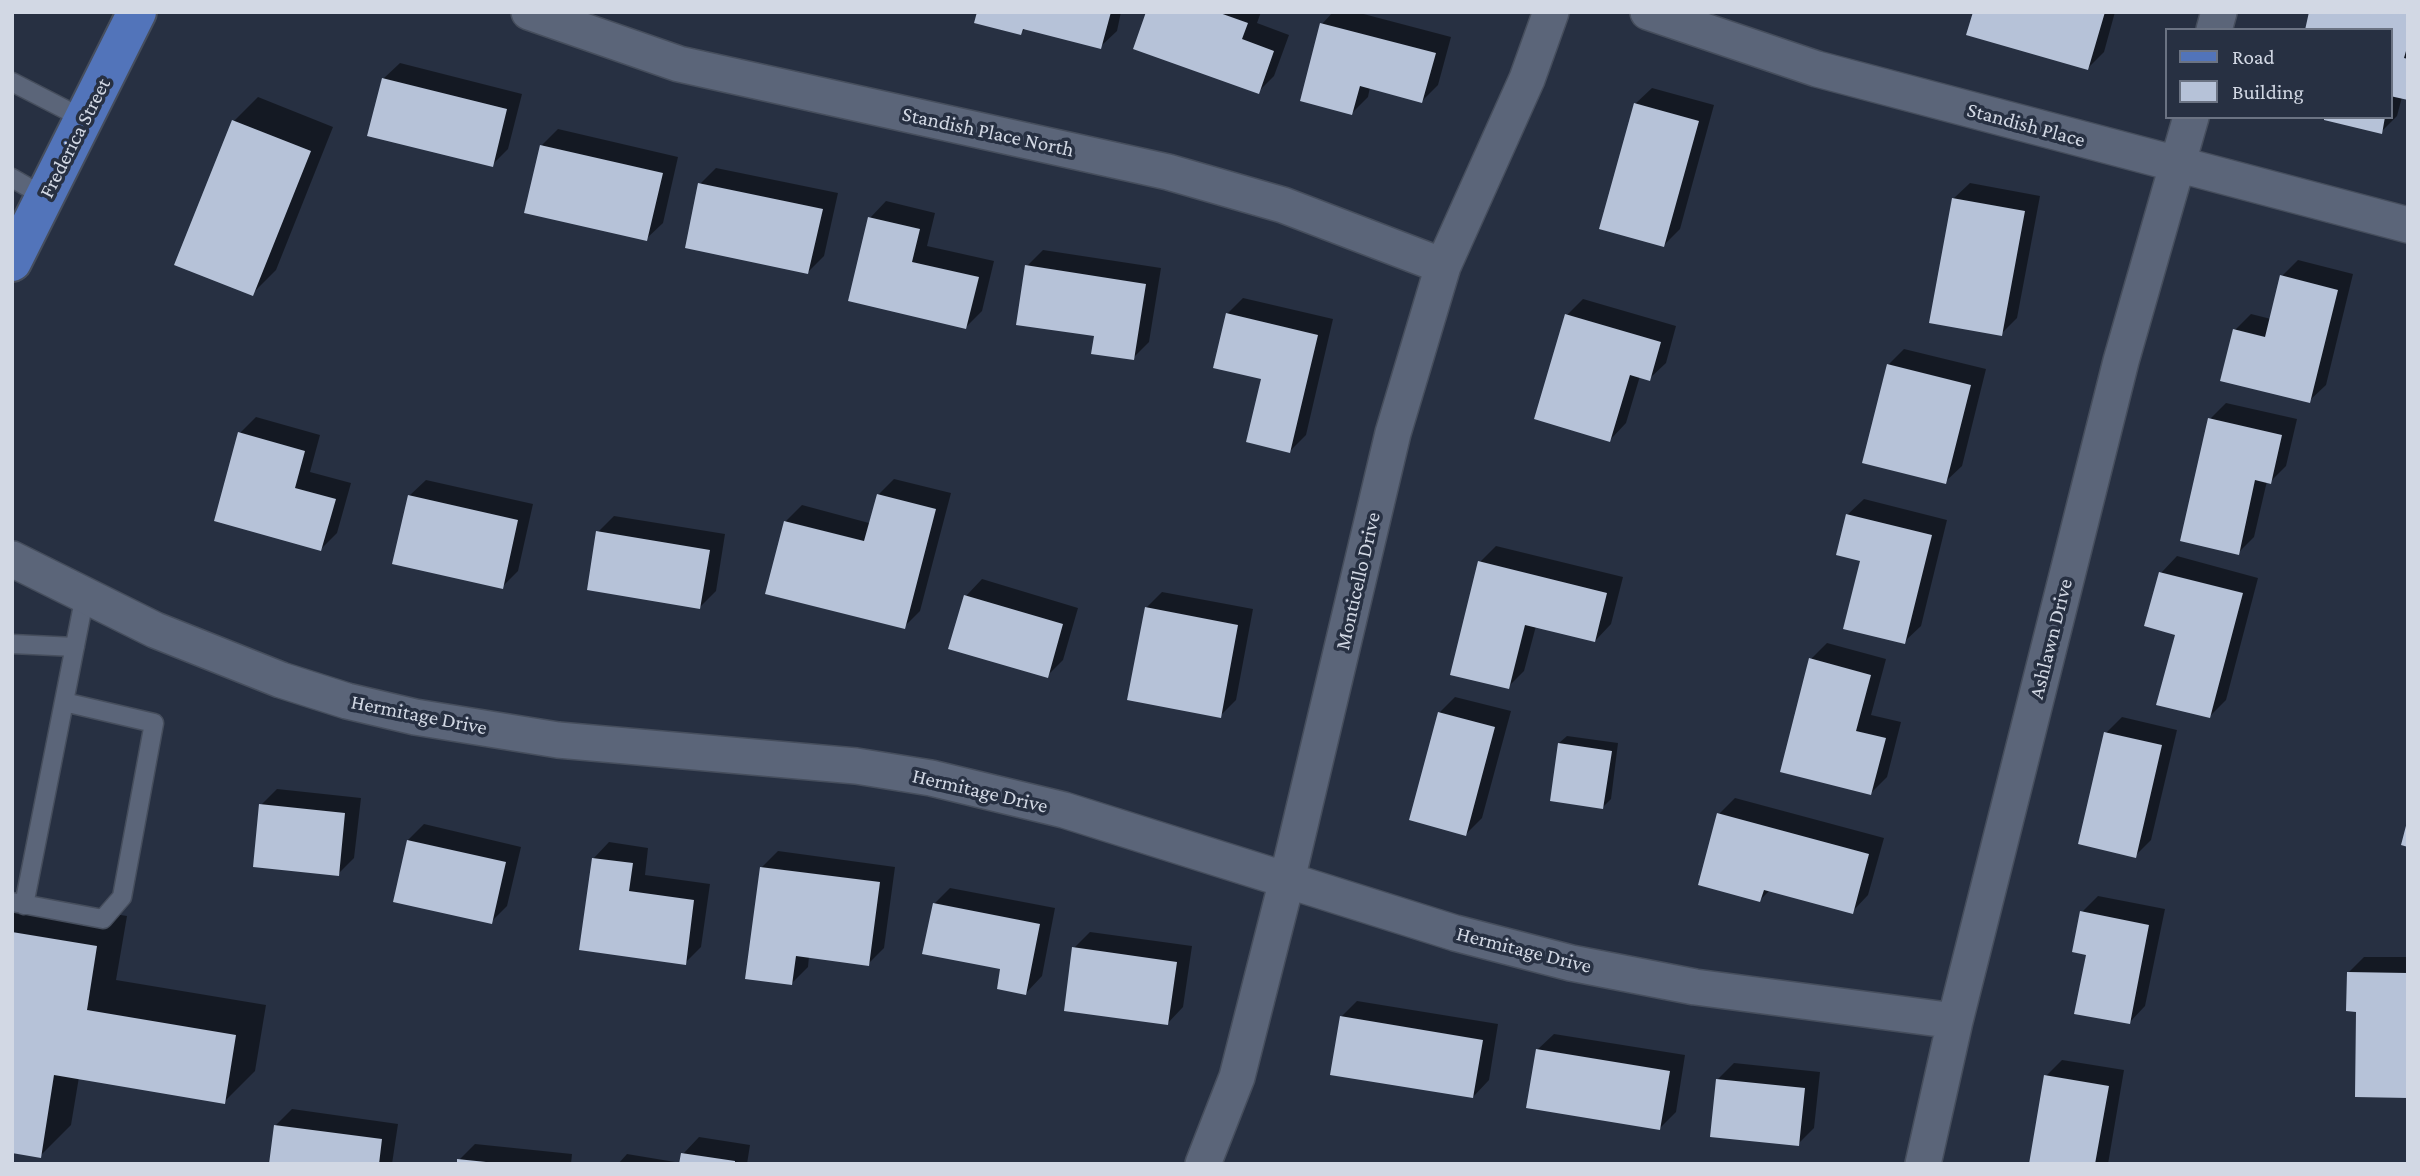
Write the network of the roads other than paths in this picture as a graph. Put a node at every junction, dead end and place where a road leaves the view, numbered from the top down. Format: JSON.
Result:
{"nodes":[{"id":1,"x":136,"y":12,"type":"edge"},
{"id":2,"x":529,"y":12,"type":"edge"},
{"id":3,"x":1552,"y":12,"type":"edge"},
{"id":4,"x":1648,"y":12,"type":"edge"},
{"id":5,"x":12,"y":82,"type":"edge"},
{"id":6,"x":84,"y":119,"type":"junction"},
{"id":7,"x":2190,"y":119,"type":"edge"},
{"id":8,"x":2178,"y":166,"type":"junction"},
{"id":9,"x":12,"y":178,"type":"edge"},
{"id":10,"x":45,"y":197,"type":"junction"},
{"id":11,"x":2408,"y":225,"type":"edge"},
{"id":12,"x":12,"y":262,"type":"edge"},
{"id":13,"x":1443,"y":266,"type":"junction"},
{"id":14,"x":12,"y":559,"type":"edge"},
{"id":15,"x":85,"y":595,"type":"junction"},
{"id":16,"x":12,"y":644,"type":"edge"},
{"id":17,"x":75,"y":647,"type":"junction"},
{"id":18,"x":64,"y":702,"type":"junction"},
{"id":19,"x":1287,"y":880,"type":"junction"},
{"id":20,"x":18,"y":904,"type":"edge"},
{"id":21,"x":1955,"y":1021,"type":"junction"},
{"id":22,"x":1203,"y":1164,"type":"edge"},
{"id":23,"x":1923,"y":1164,"type":"edge"}],
"edges":[{"from":1,"to":6,"type":"main road","name":"Frederica Street"},
{"from":2,"to":13,"type":"street","name":"Standish Place North"},
{"from":3,"to":13,"type":"street","name":"Monticello Drive"},
{"from":4,"to":8,"type":"street","name":"Standish Place"},
{"from":5,"to":6,"type":"lane"},
{"from":6,"to":10,"type":"main road","name":"Frederica Street"},
{"from":7,"to":8,"type":"street","name":"Ashlawn Drive"},
{"from":8,"to":11,"type":"street","name":"Standish Place"},
{"from":8,"to":21,"type":"street","name":"Ashlawn Drive"},
{"from":9,"to":10,"type":"lane"},
{"from":10,"to":12,"type":"main road","name":"Frederica Street"},
{"from":13,"to":19,"type":"street","name":"Monticello Drive"},
{"from":14,"to":15,"type":"street","name":"Hermitage Drive"},
{"from":15,"to":17,"type":"lane"},
{"from":15,"to":19,"type":"street","name":"Hermitage Drive"},
{"from":16,"to":17,"type":"lane"},
{"from":17,"to":18,"type":"lane"},
{"from":18,"to":20,"type":"lane"},
{"from":18,"to":20,"type":"lane"},
{"from":19,"to":21,"type":"street","name":"Hermitage Drive"},
{"from":19,"to":22,"type":"street","name":"Monticello Drive"},
{"from":21,"to":23,"type":"street","name":"Ashlawn Drive"}]}
